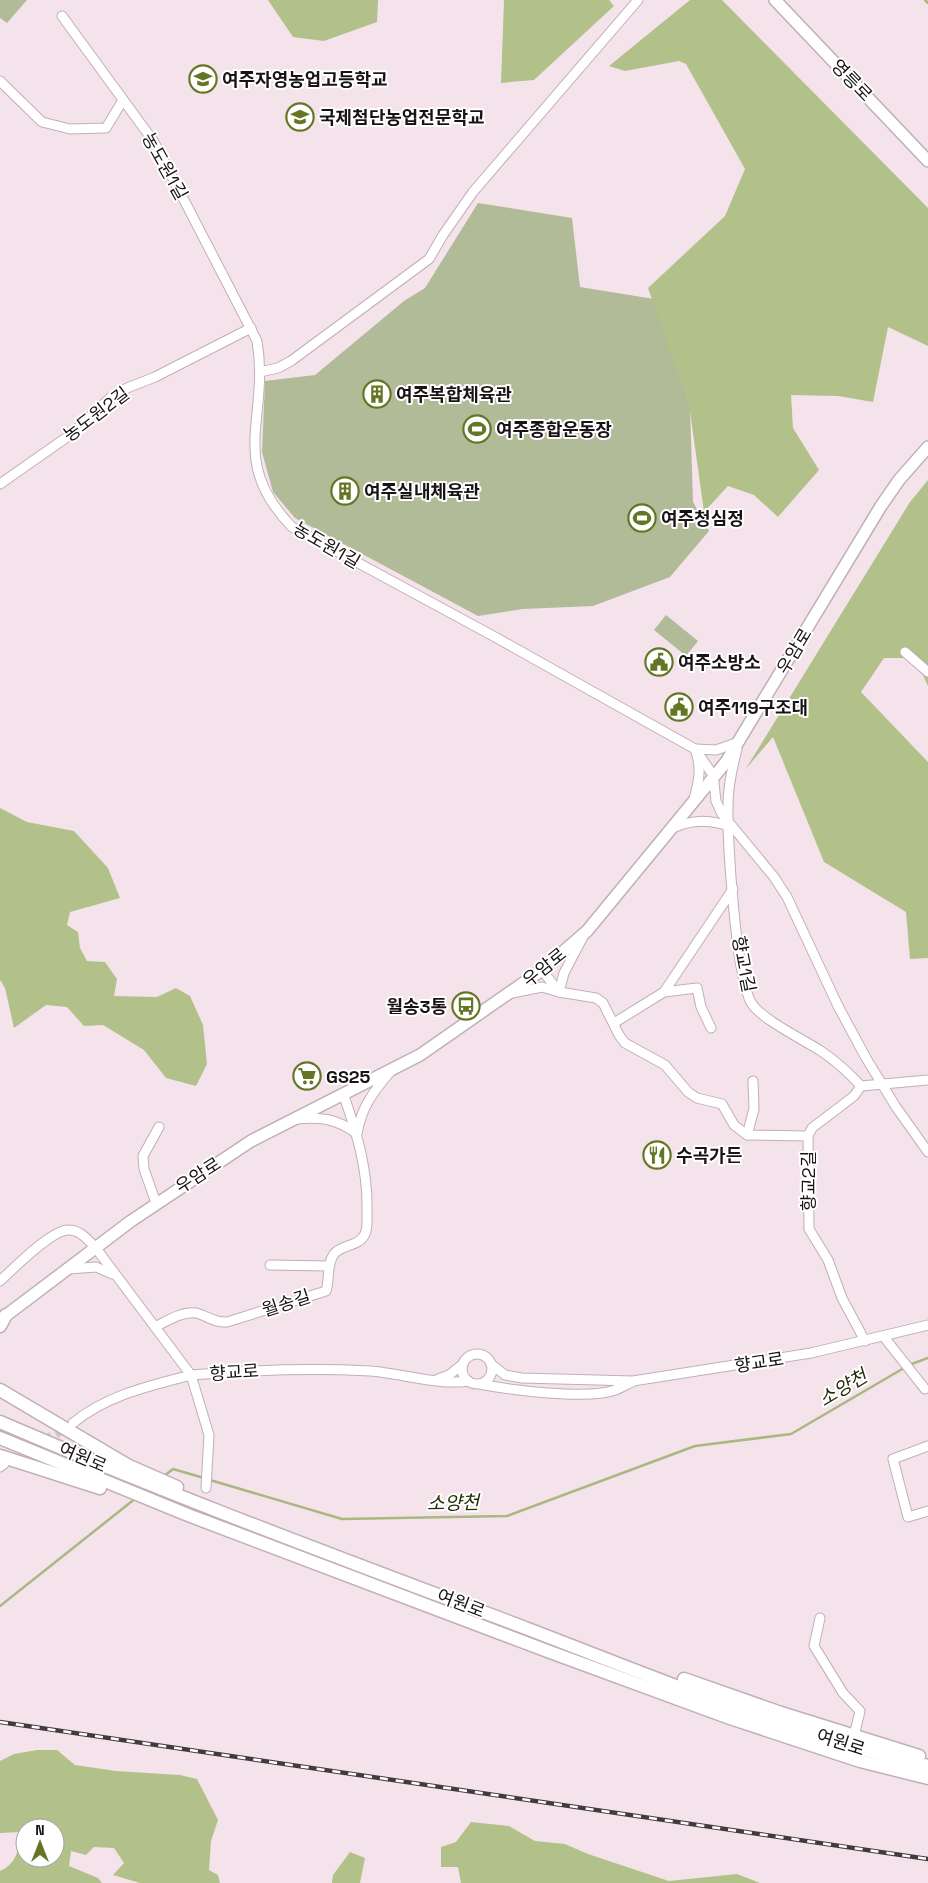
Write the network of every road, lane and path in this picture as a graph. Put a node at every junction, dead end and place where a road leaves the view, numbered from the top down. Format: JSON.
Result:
{"nodes":[{"id":1,"x":638,"y":0,"type":"edge"},
{"id":2,"x":775,"y":0,"type":"edge"},
{"id":3,"x":62,"y":16,"type":"dead end"},
{"id":4,"x":0,"y":80,"type":"edge"},
{"id":5,"x":123,"y":100,"type":"junction"},
{"id":6,"x":928,"y":161,"type":"edge"},
{"id":7,"x":251,"y":328,"type":"junction"},
{"id":8,"x":260,"y":372,"type":"junction"},
{"id":9,"x":928,"y":447,"type":"edge"},
{"id":10,"x":0,"y":484,"type":"edge"},
{"id":11,"x":905,"y":652,"type":"dead end"},
{"id":12,"x":928,"y":672,"type":"edge"},
{"id":13,"x":739,"y":742,"type":"junction"},
{"id":14,"x":695,"y":750,"type":"junction"},
{"id":15,"x":714,"y":775,"type":"junction"},
{"id":16,"x":694,"y":799,"type":"junction"},
{"id":17,"x":729,"y":826,"type":"junction"},
{"id":18,"x":668,"y":830,"type":"junction"},
{"id":19,"x":733,"y":889,"type":"junction"},
{"id":20,"x":587,"y":931,"type":"junction"},
{"id":21,"x":542,"y":970,"type":"junction"},
{"id":22,"x":560,"y":992,"type":"junction"},
{"id":23,"x":664,"y":992,"type":"junction"},
{"id":24,"x":510,"y":993,"type":"junction"},
{"id":25,"x":614,"y":1023,"type":"junction"},
{"id":26,"x":711,"y":1028,"type":"dead end"},
{"id":27,"x":390,"y":1072,"type":"junction"},
{"id":28,"x":928,"y":1080,"type":"edge"},
{"id":29,"x":753,"y":1081,"type":"dead end"},
{"id":30,"x":881,"y":1083,"type":"junction"},
{"id":31,"x":861,"y":1086,"type":"junction"},
{"id":32,"x":344,"y":1096,"type":"junction"},
{"id":33,"x":291,"y":1120,"type":"junction"},
{"id":34,"x":158,"y":1127,"type":"dead end"},
{"id":35,"x":357,"y":1134,"type":"junction"},
{"id":36,"x":747,"y":1135,"type":"junction"},
{"id":37,"x":808,"y":1136,"type":"junction"},
{"id":38,"x":928,"y":1152,"type":"edge"},
{"id":39,"x":156,"y":1203,"type":"junction"},
{"id":40,"x":95,"y":1247,"type":"junction"},
{"id":41,"x":270,"y":1265,"type":"dead end"},
{"id":42,"x":328,"y":1266,"type":"junction"},
{"id":43,"x":64,"y":1270,"type":"junction"},
{"id":44,"x":118,"y":1280,"type":"junction"},
{"id":45,"x":0,"y":1281,"type":"edge"},
{"id":46,"x":2,"y":1320,"type":"edge"},
{"id":47,"x":928,"y":1325,"type":"edge"},
{"id":48,"x":155,"y":1327,"type":"junction"},
{"id":49,"x":884,"y":1337,"type":"junction"},
{"id":50,"x":866,"y":1340,"type":"junction"},
{"id":51,"x":463,"y":1364,"type":"junction"},
{"id":52,"x":491,"y":1364,"type":"junction"},
{"id":53,"x":192,"y":1375,"type":"junction"},
{"id":54,"x":436,"y":1379,"type":"junction"},
{"id":55,"x":468,"y":1381,"type":"junction"},
{"id":56,"x":633,"y":1382,"type":"junction"},
{"id":57,"x":480,"y":1384,"type":"junction"},
{"id":58,"x":924,"y":1387,"type":"dead end"},
{"id":59,"x":0,"y":1390,"type":"edge"},
{"id":60,"x":0,"y":1422,"type":"edge"},
{"id":61,"x":73,"y":1423,"type":"tunnel mouth"},
{"id":62,"x":0,"y":1438,"type":"edge"},
{"id":63,"x":928,"y":1446,"type":"edge"},
{"id":64,"x":1,"y":1462,"type":"edge"},
{"id":65,"x":124,"y":1469,"type":"junction"},
{"id":66,"x":107,"y":1487,"type":"junction"},
{"id":67,"x":206,"y":1488,"type":"dead end"},
{"id":68,"x":928,"y":1511,"type":"edge"},
{"id":69,"x":820,"y":1618,"type":"dead end"},
{"id":70,"x":610,"y":1660,"type":"junction"},
{"id":71,"x":854,"y":1736,"type":"junction"},
{"id":72,"x":928,"y":1761,"type":"edge"},
{"id":73,"x":928,"y":1766,"type":"edge"},
{"id":74,"x":928,"y":1778,"type":"edge"}],
"edges":[{"from":1,"to":8,"type":"street"},
{"from":2,"to":6,"type":"main road","name":"영릉로"},
{"from":3,"to":5,"type":"street","name":"농도원1길"},
{"from":4,"to":5,"type":"street"},
{"from":5,"to":7,"type":"street","name":"농도원1길"},
{"from":7,"to":8,"type":"street","name":"농도원1길"},
{"from":7,"to":10,"type":"street","name":"농도원2길"},
{"from":8,"to":14,"type":"street","name":"농도원1길"},
{"from":9,"to":13,"type":"main road","name":"우암로"},
{"from":11,"to":12,"type":"street"},
{"from":13,"to":14,"type":"street"},
{"from":13,"to":15,"type":"main road","name":"우암로"},
{"from":13,"to":17,"type":"street"},
{"from":14,"to":15,"type":"street","name":"농도원1길"},
{"from":14,"to":16,"type":"street"},
{"from":15,"to":16,"type":"main road","name":"우암로"},
{"from":15,"to":17,"type":"street","name":"향교1길"},
{"from":16,"to":18,"type":"main road","name":"우암로"},
{"from":17,"to":18,"type":"street"},
{"from":17,"to":19,"type":"street","name":"향교1길"},
{"from":17,"to":30,"type":"street","name":"향교1길"},
{"from":18,"to":20,"type":"main road","name":"우암로"},
{"from":19,"to":23,"type":"street"},
{"from":19,"to":31,"type":"street","name":"향교1길"},
{"from":20,"to":21,"type":"main road","name":"우암로"},
{"from":20,"to":22,"type":"street"},
{"from":21,"to":22,"type":"street"},
{"from":21,"to":24,"type":"main road","name":"우암로"},
{"from":22,"to":24,"type":"street"},
{"from":22,"to":25,"type":"street"},
{"from":23,"to":25,"type":"street"},
{"from":23,"to":26,"type":"street"},
{"from":24,"to":27,"type":"main road","name":"우암로"},
{"from":25,"to":36,"type":"street"},
{"from":27,"to":32,"type":"main road","name":"우암로"},
{"from":27,"to":35,"type":"street"},
{"from":28,"to":30,"type":"street"},
{"from":29,"to":36,"type":"street"},
{"from":30,"to":31,"type":"street"},
{"from":30,"to":38,"type":"street","name":"향교1길"},
{"from":31,"to":37,"type":"street"},
{"from":32,"to":33,"type":"main road","name":"우암로"},
{"from":32,"to":35,"type":"street"},
{"from":33,"to":35,"type":"street"},
{"from":33,"to":39,"type":"main road","name":"우암로"},
{"from":34,"to":39,"type":"street"},
{"from":35,"to":42,"type":"street"},
{"from":36,"to":37,"type":"street","name":"향교2길"},
{"from":37,"to":50,"type":"street","name":"향교2길"},
{"from":39,"to":40,"type":"main road","name":"우암로"},
{"from":40,"to":43,"type":"main road","name":"우암로"},
{"from":40,"to":44,"type":"street","name":"향교로"},
{"from":40,"to":45,"type":"street","name":"향교로"},
{"from":41,"to":42,"type":"street"},
{"from":42,"to":48,"type":"street","name":"월송길"},
{"from":43,"to":44,"type":"street"},
{"from":43,"to":46,"type":"main road","name":"우암로"},
{"from":44,"to":48,"type":"street","name":"향교로"},
{"from":47,"to":49,"type":"street","name":"향교로"},
{"from":48,"to":53,"type":"street","name":"향교로"},
{"from":49,"to":50,"type":"street","name":"향교로"},
{"from":49,"to":58,"type":"street"},
{"from":50,"to":56,"type":"street","name":"향교로"},
{"from":51,"to":52,"type":"street"},
{"from":51,"to":54,"type":"street"},
{"from":51,"to":55,"type":"street"},
{"from":52,"to":56,"type":"street","name":"향교로"},
{"from":52,"to":57,"type":"street"},
{"from":53,"to":54,"type":"street","name":"향교로"},
{"from":53,"to":61,"type":"street"},
{"from":53,"to":67,"type":"street"},
{"from":54,"to":55,"type":"street","name":"향교로"},
{"from":55,"to":57,"type":"street"},
{"from":56,"to":57,"type":"street","name":"향교로"},
{"from":59,"to":65,"type":"highway"},
{"from":60,"to":65,"type":"highway","name":"여원로"},
{"from":62,"to":66,"type":"highway","name":"여원로"},
{"from":63,"to":68,"type":"street"},
{"from":64,"to":66,"type":"highway"},
{"from":65,"to":70,"type":"highway","name":"여원로"},
{"from":66,"to":74,"type":"highway","name":"여원로"},
{"from":69,"to":71,"type":"street"},
{"from":70,"to":71,"type":"highway"},
{"from":70,"to":73,"type":"highway","name":"여원로"},
{"from":71,"to":72,"type":"highway"}]}
